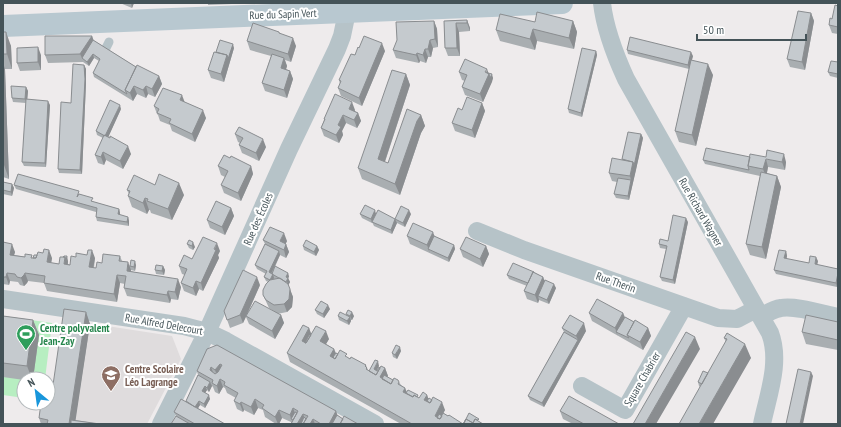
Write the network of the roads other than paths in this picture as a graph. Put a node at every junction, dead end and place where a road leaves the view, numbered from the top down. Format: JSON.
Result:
{"nodes":[{"id":1,"x":562,"y":3,"type":"edge"},
{"id":2,"x":602,"y":3,"type":"edge"},
{"id":3,"x":347,"y":12,"type":"junction"},
{"id":4,"x":3,"y":26,"type":"edge"},
{"id":5,"x":477,"y":231,"type":"dead end"},
{"id":6,"x":3,"y":299,"type":"edge"},
{"id":7,"x":684,"y":306,"type":"junction"},
{"id":8,"x":759,"y":313,"type":"junction"},
{"id":9,"x":838,"y":317,"type":"edge"},
{"id":10,"x":207,"y":332,"type":"junction"},
{"id":11,"x":582,"y":386,"type":"dead end"},
{"id":12,"x":161,"y":424,"type":"edge"},
{"id":13,"x":375,"y":424,"type":"edge"},
{"id":14,"x":762,"y":424,"type":"edge"}],
"edges":[{"from":1,"to":3,"type":"street","name":"Rue du Sapin Vert"},
{"from":2,"to":8,"type":"street","name":"Rue Richard Wagner"},
{"from":3,"to":4,"type":"street","name":"Rue du Sapin Vert"},
{"from":3,"to":10,"type":"street","name":"Rue des Écoles"},
{"from":5,"to":7,"type":"street","name":"Rue Therin"},
{"from":6,"to":10,"type":"street","name":"Rue Alfred Delecourt"},
{"from":7,"to":8,"type":"street","name":"Rue Therin"},
{"from":7,"to":11,"type":"street","name":"Square Chabrier"},
{"from":8,"to":9,"type":"street","name":"Rue Therin"},
{"from":8,"to":14,"type":"street","name":"Rue Richard Wagner"},
{"from":10,"to":12,"type":"street","name":"Rue des Écoles"},
{"from":10,"to":13,"type":"street","name":"Rue Alfred Delecourt"}]}
